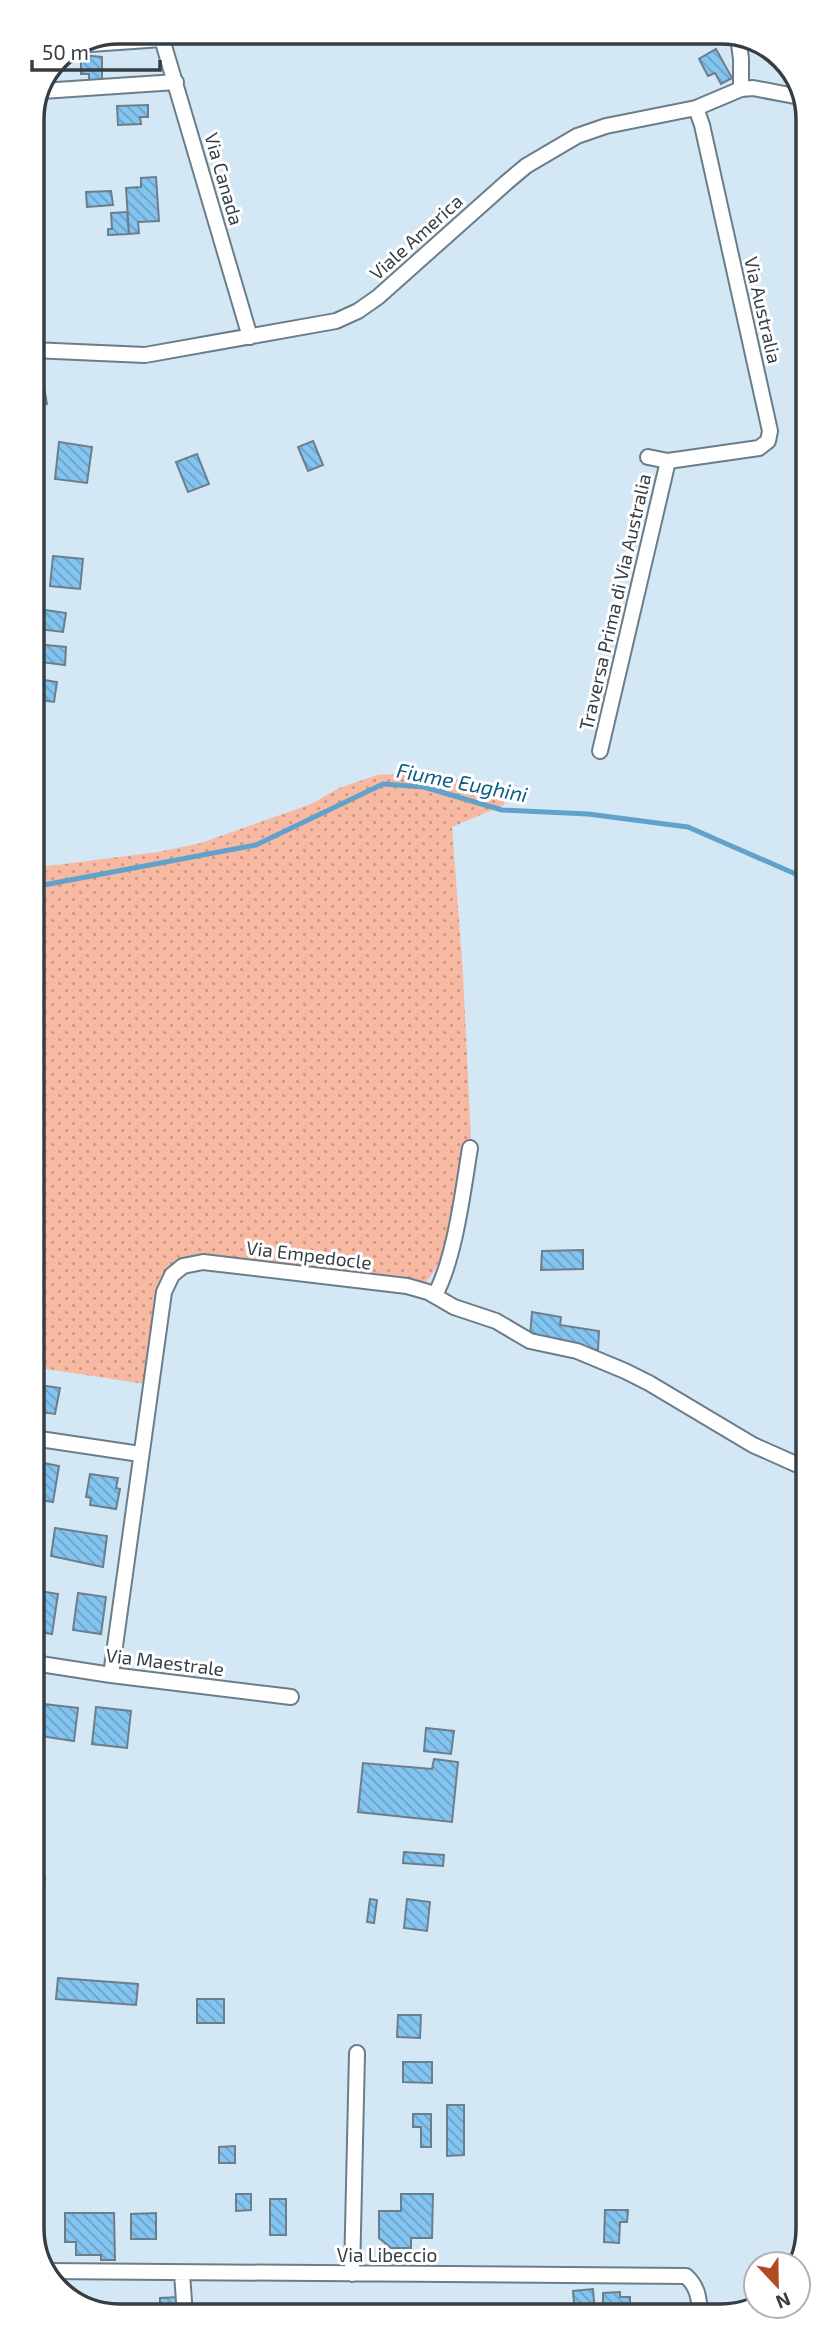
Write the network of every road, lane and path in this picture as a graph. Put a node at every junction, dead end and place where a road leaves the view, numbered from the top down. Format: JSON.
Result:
{"nodes":[{"id":1,"x":164,"y":44,"type":"edge"},
{"id":2,"x":739,"y":46,"type":"edge"},
{"id":3,"x":176,"y":82,"type":"junction"},
{"id":4,"x":741,"y":89,"type":"junction"},
{"id":5,"x":50,"y":90,"type":"edge"},
{"id":6,"x":793,"y":96,"type":"edge"},
{"id":7,"x":695,"y":108,"type":"junction"},
{"id":8,"x":250,"y":337,"type":"junction"},
{"id":9,"x":44,"y":351,"type":"edge"},
{"id":10,"x":648,"y":457,"type":"dead end"},
{"id":11,"x":668,"y":461,"type":"junction"},
{"id":12,"x":600,"y":751,"type":"dead end"},
{"id":13,"x":470,"y":1148,"type":"dead end"},
{"id":14,"x":435,"y":1295,"type":"junction"},
{"id":15,"x":44,"y":1440,"type":"edge"},
{"id":16,"x":140,"y":1454,"type":"junction"},
{"id":17,"x":796,"y":1464,"type":"edge"},
{"id":18,"x":44,"y":1665,"type":"edge"},
{"id":19,"x":111,"y":1675,"type":"junction"},
{"id":20,"x":291,"y":1697,"type":"dead end"},
{"id":21,"x":357,"y":2053,"type":"dead end"},
{"id":22,"x":56,"y":2271,"type":"edge"},
{"id":23,"x":182,"y":2273,"type":"junction"},
{"id":24,"x":352,"y":2274,"type":"junction"},
{"id":25,"x":184,"y":2304,"type":"edge"},
{"id":26,"x":700,"y":2304,"type":"edge"}],
"edges":[{"from":1,"to":3,"type":"street","name":"Via Canada"},
{"from":2,"to":4,"type":"street"},
{"from":3,"to":5,"type":"street"},
{"from":3,"to":8,"type":"street","name":"Via Canada"},
{"from":4,"to":6,"type":"street","name":"Viale America"},
{"from":4,"to":7,"type":"street","name":"Viale America"},
{"from":7,"to":8,"type":"street","name":"Viale America"},
{"from":7,"to":11,"type":"street","name":"Via Australia"},
{"from":8,"to":9,"type":"street","name":"Viale America"},
{"from":10,"to":11,"type":"street","name":"Via Australia"},
{"from":11,"to":12,"type":"street","name":"Traversa Prima di Via Australia"},
{"from":13,"to":14,"type":"street"},
{"from":14,"to":16,"type":"street","name":"Via Empedocle"},
{"from":14,"to":17,"type":"street","name":"Via Empedocle"},
{"from":15,"to":16,"type":"street"},
{"from":16,"to":19,"type":"street","name":"Via Empedocle"},
{"from":18,"to":19,"type":"street","name":"Via Maestrale"},
{"from":19,"to":20,"type":"street","name":"Via Maestrale"},
{"from":21,"to":24,"type":"street"},
{"from":22,"to":23,"type":"street","name":"Via Libeccio"},
{"from":23,"to":24,"type":"street","name":"Via Libeccio"},
{"from":23,"to":25,"type":"street"},
{"from":24,"to":26,"type":"street","name":"Via Libeccio"}]}
